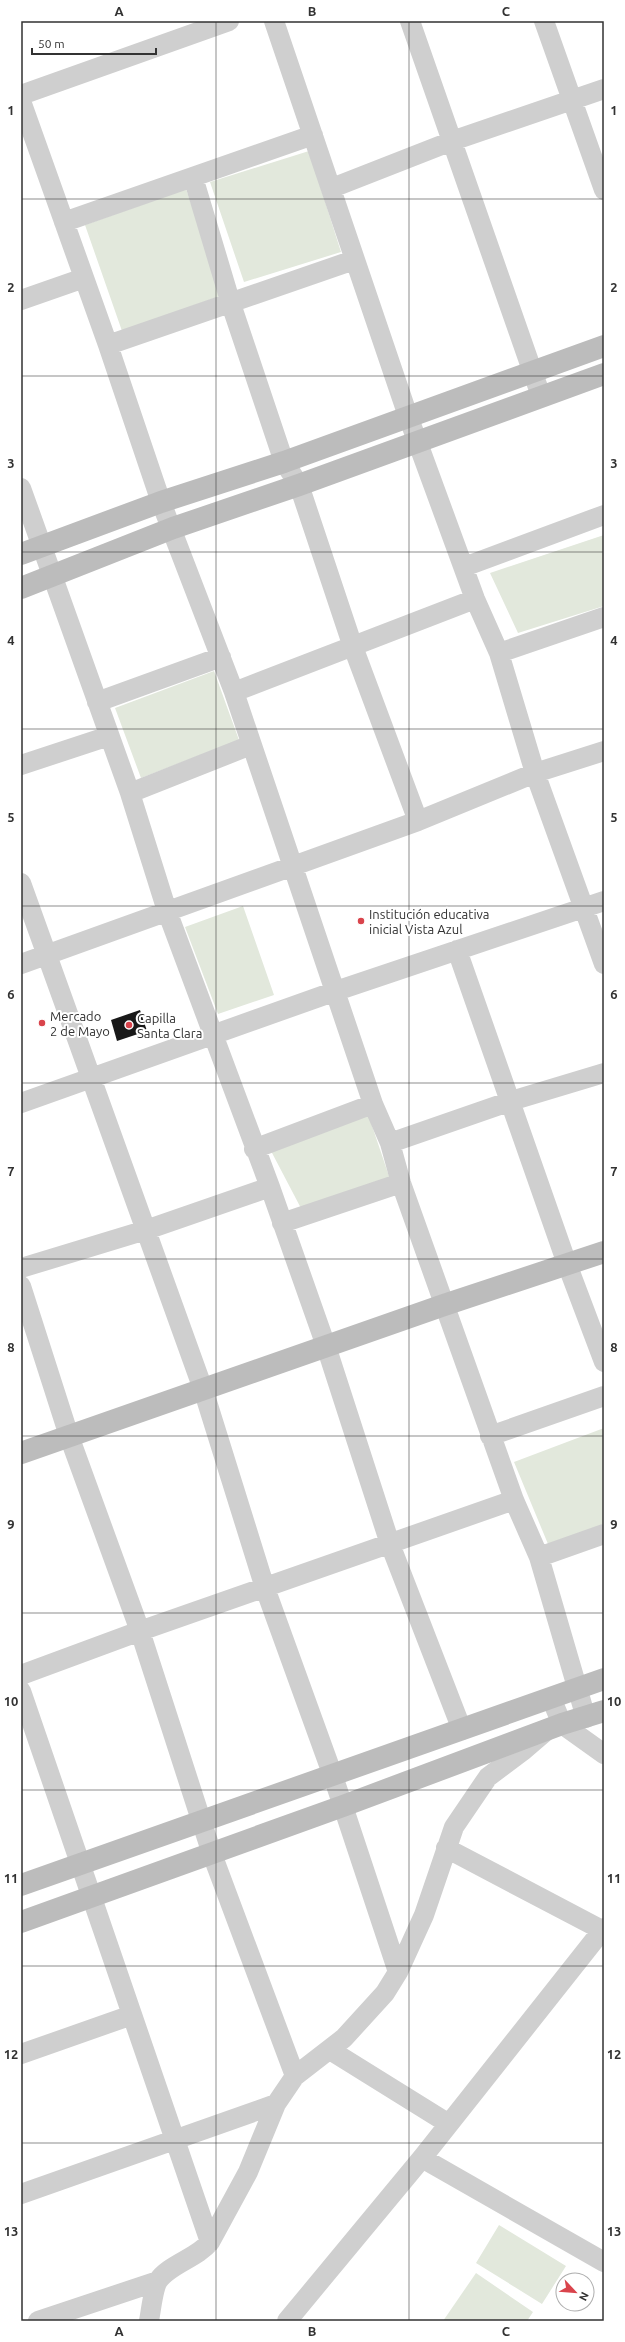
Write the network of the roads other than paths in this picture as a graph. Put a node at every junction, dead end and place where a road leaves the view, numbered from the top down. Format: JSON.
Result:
{"nodes":[{"id":1,"x":229,"y":21,"type":"edge"},
{"id":2,"x":274,"y":21,"type":"edge"},
{"id":3,"x":410,"y":21,"type":"edge"},
{"id":4,"x":544,"y":21,"type":"edge"},
{"id":5,"x":604,"y":89,"type":"edge"},
{"id":6,"x":21,"y":94,"type":"edge"},
{"id":7,"x":572,"y":100,"type":"junction"},
{"id":8,"x":21,"y":101,"type":"edge"},
{"id":9,"x":314,"y":135,"type":"junction"},
{"id":10,"x":452,"y":141,"type":"junction"},
{"id":11,"x":193,"y":177,"type":"junction"},
{"id":12,"x":332,"y":188,"type":"junction"},
{"id":13,"x":604,"y":190,"type":"edge"},
{"id":14,"x":64,"y":222,"type":"junction"},
{"id":15,"x":354,"y":260,"type":"junction"},
{"id":16,"x":84,"y":278,"type":"junction"},
{"id":17,"x":21,"y":300,"type":"edge"},
{"id":18,"x":231,"y":304,"type":"junction"},
{"id":19,"x":108,"y":345,"type":"junction"},
{"id":20,"x":604,"y":346,"type":"edge"},
{"id":21,"x":531,"y":372,"type":"junction"},
{"id":22,"x":604,"y":374,"type":"edge"},
{"id":23,"x":541,"y":396,"type":"junction"},
{"id":24,"x":408,"y":416,"type":"junction"},
{"id":25,"x":418,"y":441,"type":"junction"},
{"id":26,"x":284,"y":462,"type":"junction"},
{"id":27,"x":299,"y":485,"type":"junction"},
{"id":28,"x":21,"y":488,"type":"edge"},
{"id":29,"x":161,"y":502,"type":"junction"},
{"id":30,"x":604,"y":515,"type":"edge"},
{"id":31,"x":173,"y":528,"type":"junction"},
{"id":32,"x":31,"y":551,"type":"edge"},
{"id":33,"x":464,"y":567,"type":"junction"},
{"id":34,"x":52,"y":577,"type":"junction"},
{"id":35,"x":21,"y":588,"type":"edge"},
{"id":36,"x":475,"y":599,"type":"junction"},
{"id":37,"x":604,"y":618,"type":"edge"},
{"id":38,"x":352,"y":644,"type":"junction"},
{"id":39,"x":499,"y":653,"type":"junction"},
{"id":40,"x":221,"y":657,"type":"junction"},
{"id":41,"x":234,"y":692,"type":"junction"},
{"id":42,"x":97,"y":702,"type":"junction"},
{"id":43,"x":109,"y":736,"type":"junction"},
{"id":44,"x":251,"y":746,"type":"junction"},
{"id":45,"x":604,"y":751,"type":"edge"},
{"id":46,"x":21,"y":765,"type":"edge"},
{"id":47,"x":535,"y":773,"type":"junction"},
{"id":48,"x":130,"y":793,"type":"junction"},
{"id":49,"x":418,"y":821,"type":"junction"},
{"id":50,"x":293,"y":865,"type":"junction"},
{"id":51,"x":21,"y":883,"type":"edge"},
{"id":52,"x":604,"y":901,"type":"edge"},
{"id":53,"x":583,"y":909,"type":"junction"},
{"id":54,"x":167,"y":911,"type":"junction"},
{"id":55,"x":457,"y":950,"type":"junction"},
{"id":56,"x":47,"y":955,"type":"junction"},
{"id":57,"x":21,"y":964,"type":"edge"},
{"id":58,"x":604,"y":964,"type":"edge"},
{"id":59,"x":336,"y":992,"type":"junction"},
{"id":60,"x":212,"y":1036,"type":"junction"},
{"id":61,"x":604,"y":1073,"type":"edge"},
{"id":62,"x":92,"y":1078,"type":"junction"},
{"id":63,"x":511,"y":1101,"type":"junction"},
{"id":64,"x":21,"y":1103,"type":"edge"},
{"id":65,"x":373,"y":1104,"type":"junction"},
{"id":66,"x":390,"y":1143,"type":"junction"},
{"id":67,"x":254,"y":1150,"type":"junction"},
{"id":68,"x":401,"y":1184,"type":"junction"},
{"id":69,"x":270,"y":1187,"type":"junction"},
{"id":70,"x":282,"y":1223,"type":"junction"},
{"id":71,"x":146,"y":1230,"type":"junction"},
{"id":72,"x":604,"y":1252,"type":"edge"},
{"id":73,"x":567,"y":1264,"type":"junction"},
{"id":74,"x":21,"y":1268,"type":"edge"},
{"id":75,"x":21,"y":1286,"type":"edge"},
{"id":76,"x":444,"y":1305,"type":"junction"},
{"id":77,"x":326,"y":1346,"type":"junction"},
{"id":78,"x":604,"y":1362,"type":"edge"},
{"id":79,"x":204,"y":1389,"type":"junction"},
{"id":80,"x":604,"y":1396,"type":"edge"},
{"id":81,"x":69,"y":1436,"type":"junction"},
{"id":82,"x":490,"y":1436,"type":"junction"},
{"id":83,"x":21,"y":1453,"type":"edge"},
{"id":84,"x":514,"y":1500,"type":"junction"},
{"id":85,"x":604,"y":1534,"type":"edge"},
{"id":86,"x":390,"y":1544,"type":"junction"},
{"id":87,"x":539,"y":1557,"type":"junction"},
{"id":88,"x":265,"y":1588,"type":"junction"},
{"id":89,"x":140,"y":1631,"type":"junction"},
{"id":90,"x":21,"y":1675,"type":"edge"},
{"id":91,"x":604,"y":1679,"type":"edge"},
{"id":92,"x":579,"y":1688,"type":"junction"},
{"id":93,"x":21,"y":1691,"type":"edge"},
{"id":94,"x":551,"y":1698,"type":"junction"},
{"id":95,"x":595,"y":1714,"type":"edge"},
{"id":96,"x":554,"y":1728,"type":"junction"},
{"id":97,"x":462,"y":1730,"type":"junction"},
{"id":98,"x":29,"y":1741,"type":"edge"},
{"id":99,"x":604,"y":1754,"type":"edge"},
{"id":100,"x":333,"y":1776,"type":"junction"},
{"id":101,"x":343,"y":1806,"type":"junction"},
{"id":102,"x":202,"y":1822,"type":"junction"},
{"id":103,"x":446,"y":1848,"type":"junction"},
{"id":104,"x":212,"y":1854,"type":"junction"},
{"id":105,"x":79,"y":1865,"type":"junction"},
{"id":106,"x":21,"y":1885,"type":"edge"},
{"id":107,"x":90,"y":1898,"type":"junction"},
{"id":108,"x":21,"y":1922,"type":"edge"},
{"id":109,"x":603,"y":1929,"type":"edge"},
{"id":110,"x":398,"y":1972,"type":"junction"},
{"id":111,"x":132,"y":2015,"type":"junction"},
{"id":112,"x":330,"y":2050,"type":"junction"},
{"id":113,"x":21,"y":2054,"type":"edge"},
{"id":114,"x":295,"y":2076,"type":"junction"},
{"id":115,"x":276,"y":2104,"type":"junction"},
{"id":116,"x":448,"y":2124,"type":"junction"},
{"id":117,"x":176,"y":2139,"type":"junction"},
{"id":118,"x":422,"y":2158,"type":"junction"},
{"id":119,"x":21,"y":2194,"type":"edge"},
{"id":120,"x":210,"y":2242,"type":"junction"},
{"id":121,"x":604,"y":2262,"type":"edge"},
{"id":122,"x":158,"y":2281,"type":"junction"},
{"id":123,"x":38,"y":2321,"type":"edge"},
{"id":124,"x":149,"y":2321,"type":"edge"},
{"id":125,"x":287,"y":2321,"type":"edge"}],
"edges":[{"from":1,"to":6,"type":"street"},
{"from":2,"to":9,"type":"street"},
{"from":3,"to":10,"type":"street"},
{"from":4,"to":7,"type":"street"},
{"from":5,"to":7,"type":"street"},
{"from":7,"to":10,"type":"street"},
{"from":7,"to":13,"type":"street"},
{"from":8,"to":14,"type":"street"},
{"from":9,"to":11,"type":"street"},
{"from":9,"to":12,"type":"street"},
{"from":10,"to":12,"type":"street"},
{"from":10,"to":21,"type":"street"},
{"from":11,"to":14,"type":"street"},
{"from":11,"to":18,"type":"street"},
{"from":12,"to":15,"type":"street"},
{"from":14,"to":16,"type":"street"},
{"from":15,"to":18,"type":"street"},
{"from":15,"to":24,"type":"street"},
{"from":16,"to":17,"type":"street"},
{"from":16,"to":19,"type":"street"},
{"from":18,"to":19,"type":"street"},
{"from":18,"to":26,"type":"street"},
{"from":19,"to":29,"type":"street"},
{"from":20,"to":21,"type":"street"},
{"from":21,"to":23,"type":"street"},
{"from":21,"to":24,"type":"street"},
{"from":22,"to":23,"type":"street"},
{"from":23,"to":25,"type":"street"},
{"from":24,"to":25,"type":"street"},
{"from":24,"to":26,"type":"street"},
{"from":25,"to":27,"type":"street"},
{"from":25,"to":33,"type":"street"},
{"from":26,"to":27,"type":"street"},
{"from":26,"to":29,"type":"street"},
{"from":27,"to":31,"type":"street"},
{"from":27,"to":38,"type":"street"},
{"from":28,"to":32,"type":"street"},
{"from":29,"to":31,"type":"street"},
{"from":29,"to":32,"type":"street"},
{"from":30,"to":33,"type":"street"},
{"from":31,"to":34,"type":"street"},
{"from":31,"to":40,"type":"street"},
{"from":32,"to":34,"type":"street"},
{"from":33,"to":36,"type":"street"},
{"from":34,"to":35,"type":"street"},
{"from":34,"to":42,"type":"street"},
{"from":36,"to":38,"type":"street"},
{"from":36,"to":39,"type":"street"},
{"from":37,"to":39,"type":"street"},
{"from":38,"to":41,"type":"street"},
{"from":38,"to":49,"type":"street"},
{"from":39,"to":47,"type":"street"},
{"from":40,"to":41,"type":"street"},
{"from":40,"to":42,"type":"street"},
{"from":41,"to":44,"type":"street"},
{"from":42,"to":43,"type":"street"},
{"from":43,"to":46,"type":"street"},
{"from":43,"to":48,"type":"street"},
{"from":44,"to":48,"type":"street"},
{"from":44,"to":50,"type":"street"},
{"from":45,"to":47,"type":"street"},
{"from":47,"to":49,"type":"street"},
{"from":47,"to":53,"type":"street"},
{"from":48,"to":54,"type":"street"},
{"from":49,"to":50,"type":"street"},
{"from":50,"to":54,"type":"street"},
{"from":50,"to":59,"type":"street"},
{"from":51,"to":56,"type":"street"},
{"from":52,"to":53,"type":"street"},
{"from":53,"to":55,"type":"street"},
{"from":53,"to":58,"type":"street"},
{"from":54,"to":56,"type":"street"},
{"from":54,"to":60,"type":"street"},
{"from":55,"to":59,"type":"street"},
{"from":55,"to":63,"type":"street"},
{"from":56,"to":57,"type":"street"},
{"from":56,"to":62,"type":"street"},
{"from":59,"to":60,"type":"street"},
{"from":59,"to":65,"type":"street"},
{"from":60,"to":62,"type":"street"},
{"from":60,"to":67,"type":"street"},
{"from":61,"to":63,"type":"street"},
{"from":62,"to":64,"type":"street"},
{"from":62,"to":71,"type":"street"},
{"from":63,"to":66,"type":"street"},
{"from":63,"to":73,"type":"street"},
{"from":65,"to":66,"type":"street"},
{"from":65,"to":67,"type":"street"},
{"from":66,"to":68,"type":"street"},
{"from":67,"to":69,"type":"street"},
{"from":68,"to":70,"type":"street"},
{"from":68,"to":76,"type":"street"},
{"from":69,"to":70,"type":"street"},
{"from":69,"to":71,"type":"street"},
{"from":70,"to":77,"type":"street"},
{"from":71,"to":74,"type":"street"},
{"from":71,"to":79,"type":"street"},
{"from":72,"to":73,"type":"street"},
{"from":73,"to":76,"type":"street"},
{"from":73,"to":78,"type":"street"},
{"from":75,"to":81,"type":"street"},
{"from":76,"to":77,"type":"street"},
{"from":76,"to":82,"type":"street"},
{"from":77,"to":79,"type":"street"},
{"from":77,"to":86,"type":"street"},
{"from":79,"to":81,"type":"street"},
{"from":79,"to":88,"type":"street"},
{"from":80,"to":82,"type":"street"},
{"from":81,"to":83,"type":"street"},
{"from":81,"to":89,"type":"street"},
{"from":82,"to":84,"type":"street"},
{"from":84,"to":86,"type":"street"},
{"from":84,"to":87,"type":"street"},
{"from":85,"to":87,"type":"street"},
{"from":86,"to":88,"type":"street"},
{"from":86,"to":97,"type":"street"},
{"from":87,"to":92,"type":"street"},
{"from":88,"to":89,"type":"street"},
{"from":88,"to":100,"type":"street"},
{"from":89,"to":90,"type":"street"},
{"from":89,"to":102,"type":"street"},
{"from":91,"to":92,"type":"street"},
{"from":92,"to":94,"type":"street"},
{"from":92,"to":95,"type":"street"},
{"from":93,"to":98,"type":"street"},
{"from":94,"to":96,"type":"street"},
{"from":94,"to":97,"type":"street"},
{"from":95,"to":96,"type":"street"},
{"from":96,"to":99,"type":"street"},
{"from":96,"to":101,"type":"street"},
{"from":96,"to":103,"type":"street"},
{"from":97,"to":100,"type":"street"},
{"from":98,"to":105,"type":"street"},
{"from":100,"to":101,"type":"street"},
{"from":100,"to":102,"type":"street"},
{"from":101,"to":104,"type":"street"},
{"from":101,"to":110,"type":"street"},
{"from":102,"to":104,"type":"street"},
{"from":102,"to":105,"type":"street"},
{"from":103,"to":109,"type":"street"},
{"from":103,"to":110,"type":"street"},
{"from":104,"to":107,"type":"street"},
{"from":104,"to":114,"type":"street"},
{"from":105,"to":106,"type":"street"},
{"from":105,"to":107,"type":"street"},
{"from":107,"to":108,"type":"street"},
{"from":107,"to":111,"type":"street"},
{"from":109,"to":116,"type":"street"},
{"from":110,"to":112,"type":"street"},
{"from":111,"to":113,"type":"street"},
{"from":111,"to":117,"type":"street"},
{"from":112,"to":114,"type":"street"},
{"from":112,"to":116,"type":"street"},
{"from":114,"to":115,"type":"street"},
{"from":115,"to":117,"type":"street"},
{"from":115,"to":120,"type":"street"},
{"from":116,"to":118,"type":"street"},
{"from":117,"to":119,"type":"street"},
{"from":117,"to":120,"type":"street"},
{"from":118,"to":121,"type":"street"},
{"from":118,"to":125,"type":"street"},
{"from":120,"to":122,"type":"street"},
{"from":122,"to":123,"type":"street"},
{"from":122,"to":124,"type":"street"}]}
